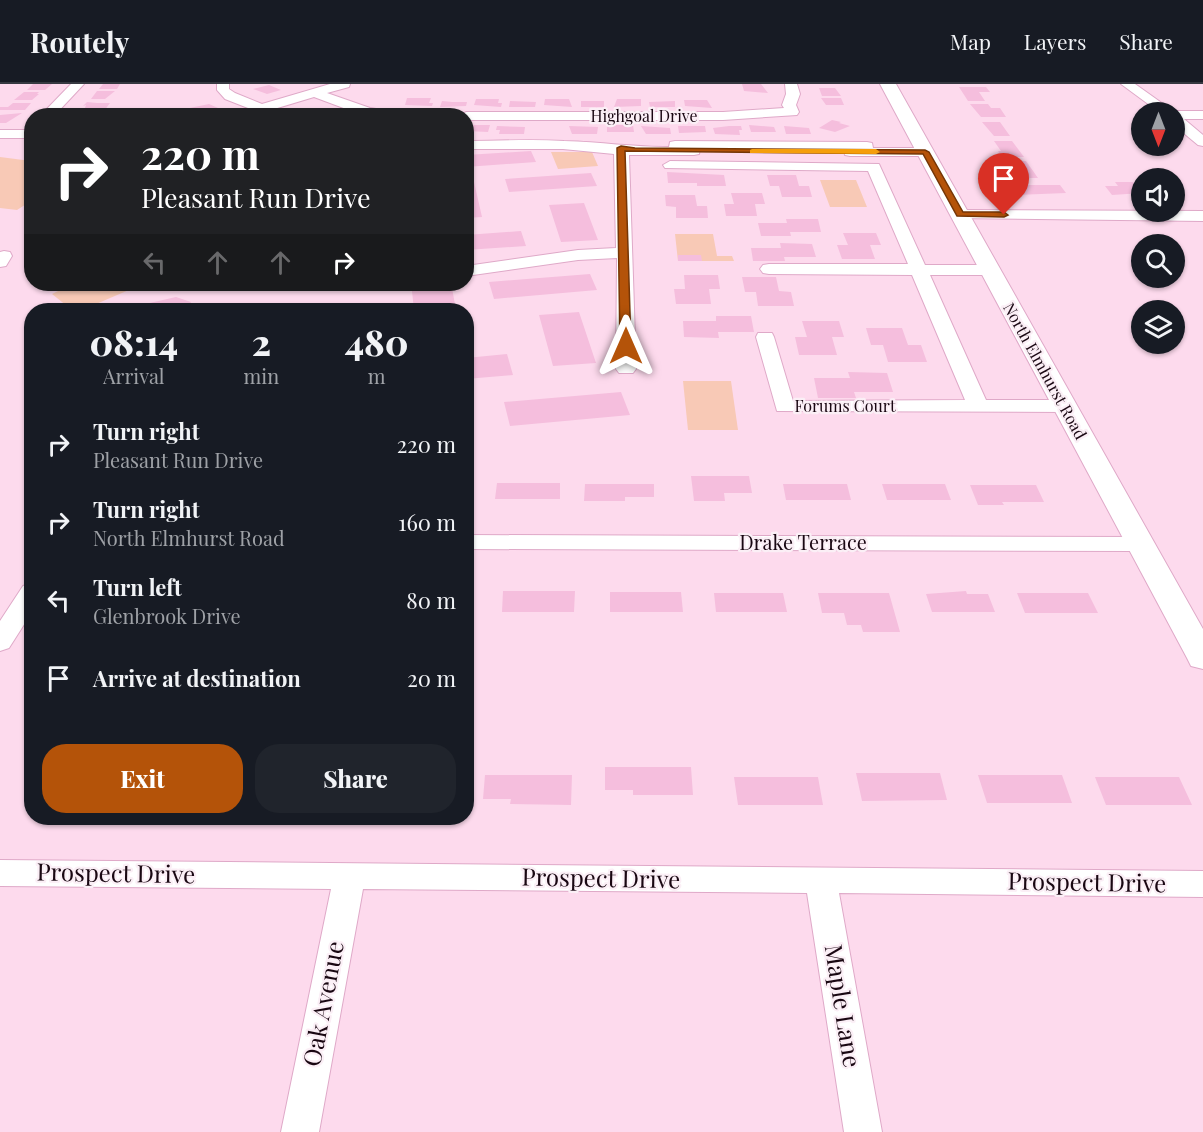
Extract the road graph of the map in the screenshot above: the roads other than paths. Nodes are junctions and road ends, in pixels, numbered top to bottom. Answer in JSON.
{"nodes":[{"id":1,"x":78,"y":84,"type":"edge"},
{"id":2,"x":223,"y":84,"type":"edge"},
{"id":3,"x":344,"y":84,"type":"edge"},
{"id":4,"x":791,"y":84,"type":"edge"},
{"id":5,"x":888,"y":84,"type":"edge"},
{"id":6,"x":1127,"y":84,"type":"edge"},
{"id":7,"x":315,"y":93,"type":"junction"},
{"id":8,"x":1153,"y":102,"type":"edge"},
{"id":9,"x":54,"y":108,"type":"edge"},
{"id":10,"x":261,"y":108,"type":"joint"},
{"id":11,"x":356,"y":108,"type":"edge"},
{"id":12,"x":1203,"y":115,"type":"edge"},
{"id":13,"x":474,"y":116,"type":"edge"},
{"id":14,"x":1185,"y":116,"type":"edge"},
{"id":15,"x":1185,"y":126,"type":"edge"},
{"id":16,"x":24,"y":133,"type":"edge"},
{"id":17,"x":0,"y":134,"type":"edge"},
{"id":18,"x":1203,"y":142,"type":"edge"},
{"id":19,"x":474,"y":145,"type":"edge"},
{"id":20,"x":621,"y":148,"type":"junction"},
{"id":21,"x":924,"y":149,"type":"junction"},
{"id":22,"x":741,"y":159,"type":"junction"},
{"id":23,"x":670,"y":165,"type":"dead end"},
{"id":24,"x":960,"y":214,"type":"junction"},
{"id":25,"x":1203,"y":216,"type":"edge"},
{"id":26,"x":625,"y":253,"type":"junction"},
{"id":27,"x":769,"y":269,"type":"dead end"},
{"id":28,"x":916,"y":269,"type":"junction"},
{"id":29,"x":990,"y":270,"type":"junction"},
{"id":30,"x":474,"y":271,"type":"edge"},
{"id":31,"x":765,"y":337,"type":"dead end"},
{"id":32,"x":626,"y":369,"type":"dead end"},
{"id":33,"x":978,"y":406,"type":"junction"},
{"id":34,"x":1065,"y":406,"type":"junction"},
{"id":35,"x":474,"y":542,"type":"edge"},
{"id":36,"x":1139,"y":544,"type":"junction"},
{"id":37,"x":24,"y":604,"type":"edge"},
{"id":38,"x":0,"y":642,"type":"edge"},
{"id":39,"x":1203,"y":658,"type":"edge"},
{"id":40,"x":0,"y":873,"type":"edge"},
{"id":41,"x":349,"y":877,"type":"junction"},
{"id":42,"x":821,"y":881,"type":"junction"},
{"id":43,"x":1203,"y":884,"type":"edge"},
{"id":44,"x":300,"y":1132,"type":"edge"},
{"id":45,"x":863,"y":1132,"type":"edge"}],
"edges":[{"from":1,"to":9,"type":"street"},
{"from":2,"to":10,"type":"street"},
{"from":3,"to":7,"type":"street"},
{"from":4,"to":13,"type":"street","name":"Highgoal Drive"},
{"from":5,"to":21,"type":"main road","name":"North Elmhurst Road"},
{"from":6,"to":8,"type":"street"},
{"from":7,"to":10,"type":"street"},
{"from":7,"to":11,"type":"street"},
{"from":12,"to":14,"type":"street"},
{"from":15,"to":18,"type":"street"},
{"from":16,"to":17,"type":"street"},
{"from":19,"to":20,"type":"street"},
{"from":20,"to":21,"type":"street"},
{"from":20,"to":22,"type":"street"},
{"from":20,"to":26,"type":"street"},
{"from":21,"to":22,"type":"street"},
{"from":21,"to":24,"type":"main road","name":"North Elmhurst Road"},
{"from":22,"to":23,"type":"street"},
{"from":22,"to":28,"type":"street"},
{"from":24,"to":25,"type":"street"},
{"from":24,"to":29,"type":"main road","name":"North Elmhurst Road"},
{"from":26,"to":30,"type":"street"},
{"from":26,"to":32,"type":"street"},
{"from":27,"to":28,"type":"street"},
{"from":28,"to":29,"type":"street"},
{"from":28,"to":33,"type":"street"},
{"from":29,"to":34,"type":"main road","name":"North Elmhurst Road"},
{"from":31,"to":33,"type":"street","name":"Forums Court"},
{"from":33,"to":34,"type":"street","name":"Forums Court"},
{"from":34,"to":36,"type":"main road","name":"North Elmhurst Road"},
{"from":35,"to":36,"type":"street","name":"Drake Terrace"},
{"from":36,"to":39,"type":"main road","name":"North Elmhurst Road"},
{"from":37,"to":38,"type":"street"},
{"from":40,"to":41,"type":"street","name":"Prospect Drive"},
{"from":41,"to":42,"type":"street","name":"Prospect Drive"},
{"from":41,"to":44,"type":"street","name":"Oak Avenue"},
{"from":42,"to":43,"type":"street","name":"Prospect Drive"},
{"from":42,"to":45,"type":"street","name":"Maple Lane"}]}
